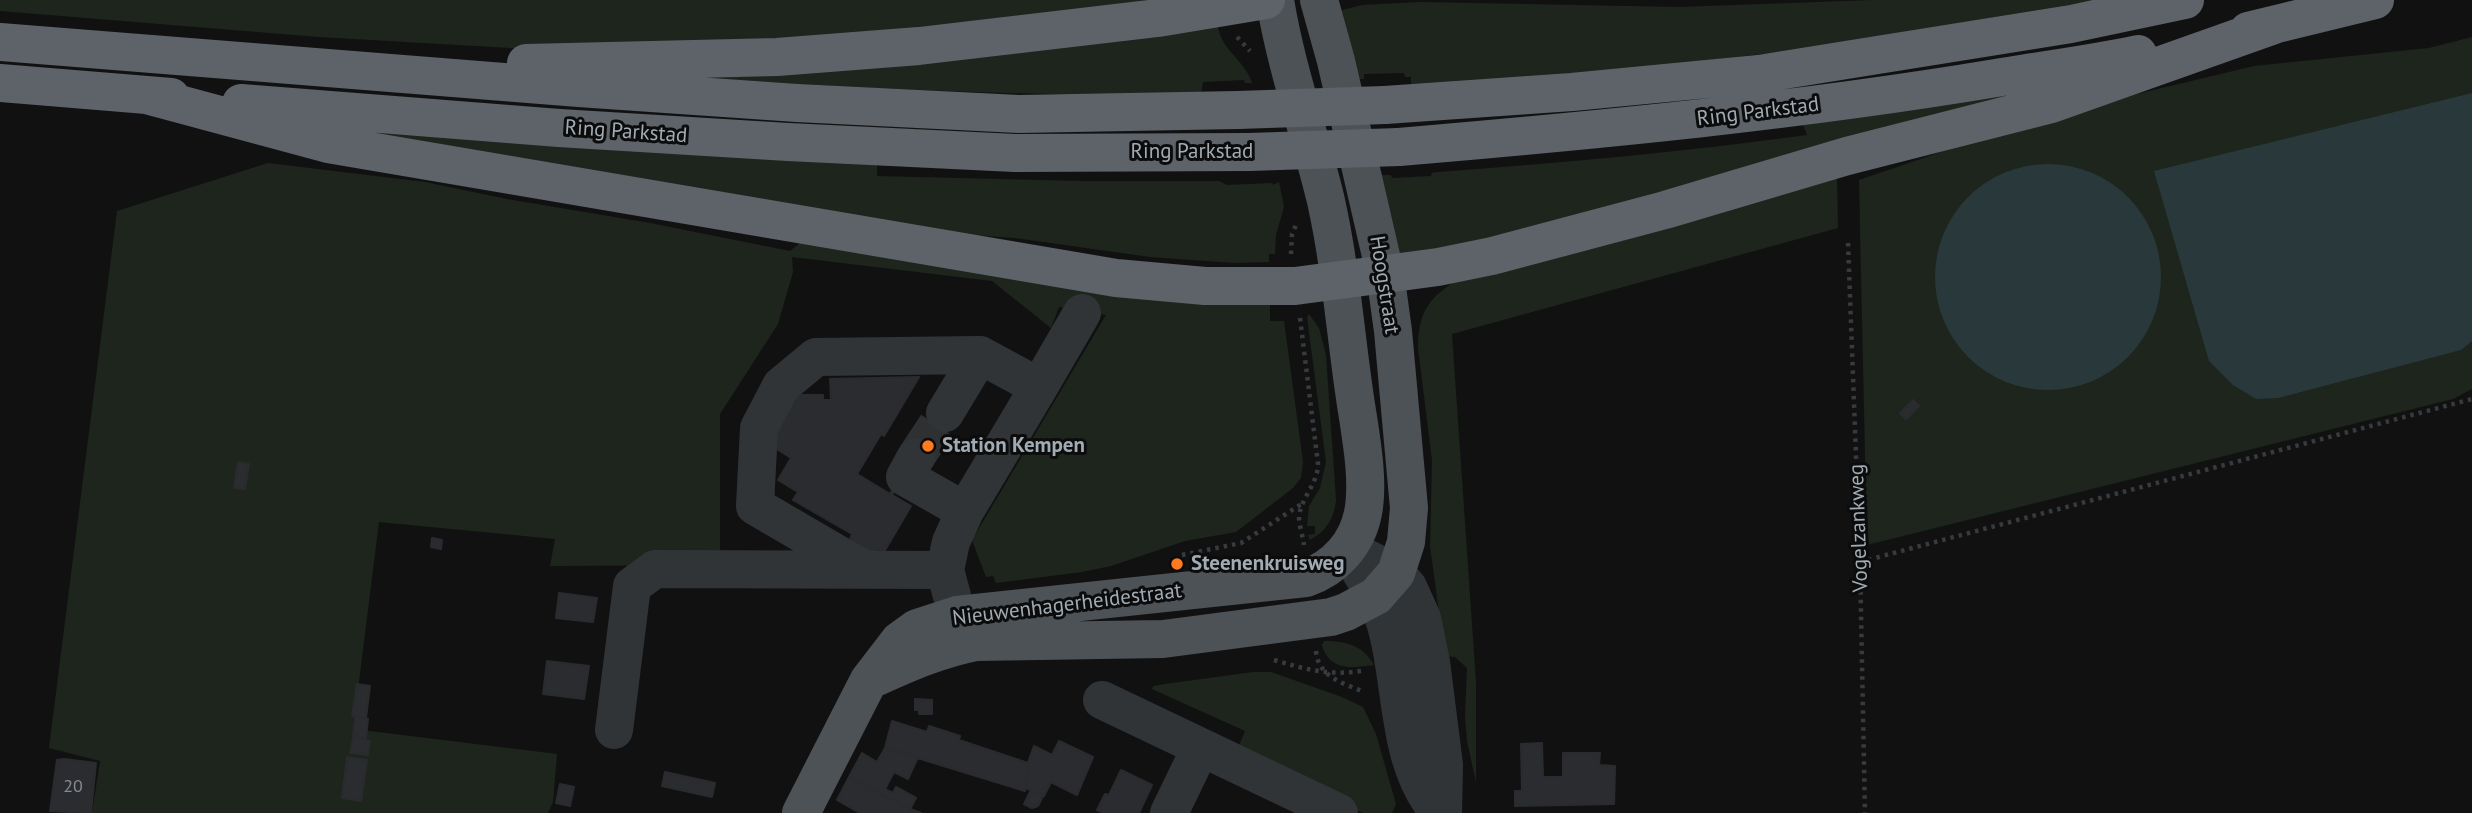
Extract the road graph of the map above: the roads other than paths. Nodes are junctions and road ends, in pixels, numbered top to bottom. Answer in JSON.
{"nodes":[{"id":1,"x":1266,"y":0,"type":"edge"},
{"id":2,"x":1275,"y":0,"type":"edge"},
{"id":3,"x":1319,"y":0,"type":"edge"},
{"id":4,"x":2185,"y":0,"type":"edge"},
{"id":5,"x":2375,"y":0,"type":"edge"},
{"id":6,"x":2274,"y":25,"type":"junction"},
{"id":7,"x":0,"y":42,"type":"edge"},
{"id":8,"x":338,"y":68,"type":"junction"},
{"id":9,"x":0,"y":83,"type":"edge"},
{"id":10,"x":146,"y":95,"type":"junction"},
{"id":11,"x":1385,"y":273,"type":"junction"},
{"id":12,"x":1339,"y":281,"type":"junction"},
{"id":13,"x":1082,"y":313,"type":"dead end"},
{"id":14,"x":980,"y":355,"type":"junction"},
{"id":15,"x":1039,"y":387,"type":"junction"},
{"id":16,"x":945,"y":413,"type":"tunnel mouth"},
{"id":17,"x":916,"y":457,"type":"tunnel mouth"},
{"id":18,"x":965,"y":511,"type":"junction"},
{"id":19,"x":1348,"y":549,"type":"junction"},
{"id":20,"x":864,"y":570,"type":"junction"},
{"id":21,"x":945,"y":570,"type":"junction"},
{"id":22,"x":1386,"y":585,"type":"junction"},
{"id":23,"x":961,"y":630,"type":"junction"},
{"id":24,"x":1102,"y":700,"type":"dead end"},
{"id":25,"x":614,"y":730,"type":"dead end"},
{"id":26,"x":1201,"y":747,"type":"junction"},
{"id":27,"x":801,"y":813,"type":"edge"},
{"id":28,"x":1169,"y":813,"type":"edge"},
{"id":29,"x":1339,"y":813,"type":"edge"},
{"id":30,"x":1441,"y":813,"type":"edge"}],
"edges":[{"from":1,"to":8,"type":"highway"},
{"from":2,"to":12,"type":"main road","name":"Hoogstraat"},
{"from":3,"to":11,"type":"main road","name":"Hoogstraat"},
{"from":4,"to":8,"type":"highway","name":"Ring Parkstad","bridge":true},
{"from":5,"to":6,"type":"highway","name":"Ring Parkstad"},
{"from":6,"to":10,"type":"highway","name":"Ring Parkstad","bridge":true},
{"from":6,"to":11,"type":"highway"},
{"from":7,"to":8,"type":"highway","name":"Ring Parkstad"},
{"from":9,"to":10,"type":"highway","name":"Ring Parkstad"},
{"from":10,"to":12,"type":"highway"},
{"from":11,"to":12,"type":"highway"},
{"from":11,"to":22,"type":"main road","name":"Hoogstraat"},
{"from":12,"to":19,"type":"main road","name":"Hoogstraat"},
{"from":13,"to":15,"type":"street"},
{"from":14,"to":15,"type":"street"},
{"from":14,"to":16,"type":"street"},
{"from":14,"to":20,"type":"street"},
{"from":15,"to":18,"type":"street"},
{"from":17,"to":18,"type":"street"},
{"from":18,"to":21,"type":"street"},
{"from":19,"to":22,"type":"street"},
{"from":19,"to":23,"type":"main road","name":"Nieuwenhagerheidestraat"},
{"from":20,"to":21,"type":"street"},
{"from":20,"to":25,"type":"street"},
{"from":21,"to":23,"type":"street"},
{"from":22,"to":23,"type":"main road","name":"Nieuwenhagerheidestraat"},
{"from":22,"to":30,"type":"street"},
{"from":23,"to":27,"type":"main road","name":"Nieuwenhagerheidestraat"},
{"from":24,"to":26,"type":"street"},
{"from":26,"to":28,"type":"street"},
{"from":26,"to":29,"type":"street"}]}
